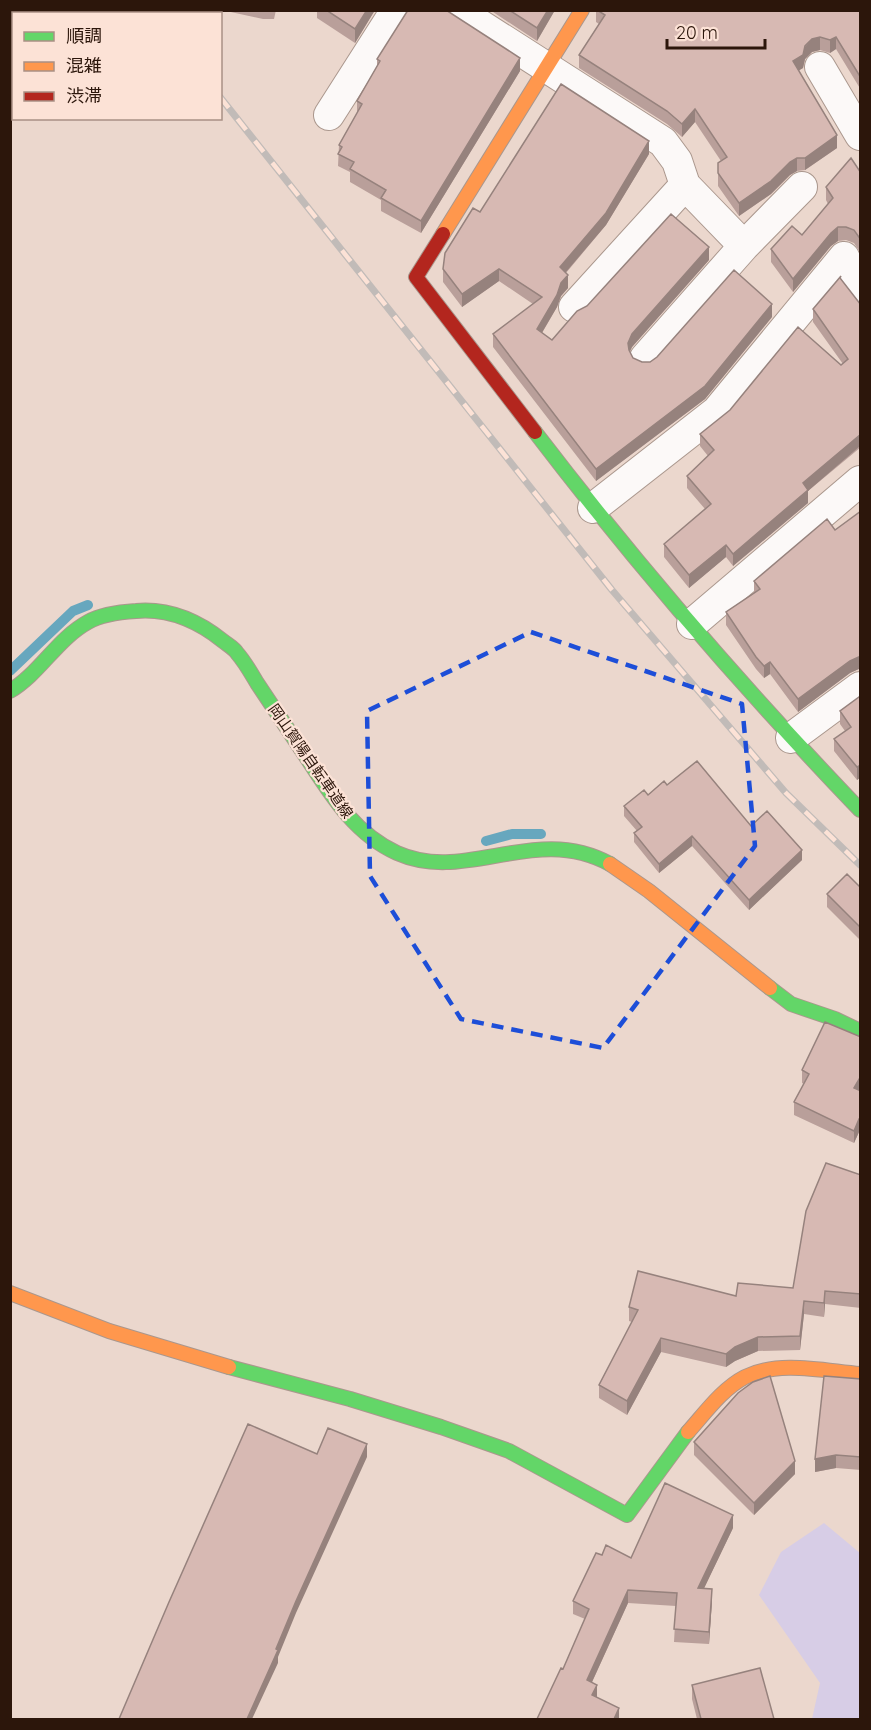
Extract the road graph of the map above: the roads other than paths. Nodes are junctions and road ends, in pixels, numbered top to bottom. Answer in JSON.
{"nodes":[{"id":1,"x":396,"y":10,"type":"edge"},
{"id":2,"x":457,"y":10,"type":"edge"},
{"id":3,"x":582,"y":10,"type":"edge"},
{"id":4,"x":820,"y":67,"type":"dead end"},
{"id":5,"x":547,"y":69,"type":"junction"},
{"id":6,"x":329,"y":115,"type":"dead end"},
{"id":7,"x":861,"y":135,"type":"edge"},
{"id":8,"x":685,"y":185,"type":"junction"},
{"id":9,"x":802,"y":187,"type":"dead end"},
{"id":10,"x":744,"y":246,"type":"junction"},
{"id":11,"x":861,"y":288,"type":"edge"},
{"id":12,"x":574,"y":307,"type":"dead end"},
{"id":13,"x":645,"y":358,"type":"dead end"},
{"id":14,"x":861,"y":482,"type":"edge"},
{"id":15,"x":593,"y":508,"type":"junction"},
{"id":16,"x":692,"y":624,"type":"junction"},
{"id":17,"x":861,"y":687,"type":"edge"},
{"id":18,"x":10,"y":691,"type":"edge"},
{"id":19,"x":790,"y":738,"type":"junction"},
{"id":20,"x":861,"y":810,"type":"edge"},
{"id":21,"x":861,"y":1031,"type":"edge"},
{"id":22,"x":10,"y":1293,"type":"edge"},
{"id":23,"x":861,"y":1374,"type":"edge"}],
"edges":[{"from":1,"to":6,"type":"street"},
{"from":2,"to":5,"type":"street"},
{"from":3,"to":5,"type":"street"},
{"from":4,"to":7,"type":"street"},
{"from":5,"to":8,"type":"street"},
{"from":5,"to":15,"type":"street"},
{"from":8,"to":10,"type":"street"},
{"from":8,"to":12,"type":"street"},
{"from":9,"to":10,"type":"street"},
{"from":10,"to":13,"type":"street"},
{"from":11,"to":15,"type":"street"},
{"from":14,"to":16,"type":"street"},
{"from":15,"to":16,"type":"street"},
{"from":16,"to":19,"type":"street"},
{"from":17,"to":19,"type":"street"},
{"from":18,"to":21,"type":"street","name":"岡山賀陽自転車道線"},
{"from":19,"to":20,"type":"street"},
{"from":22,"to":23,"type":"street"}]}
